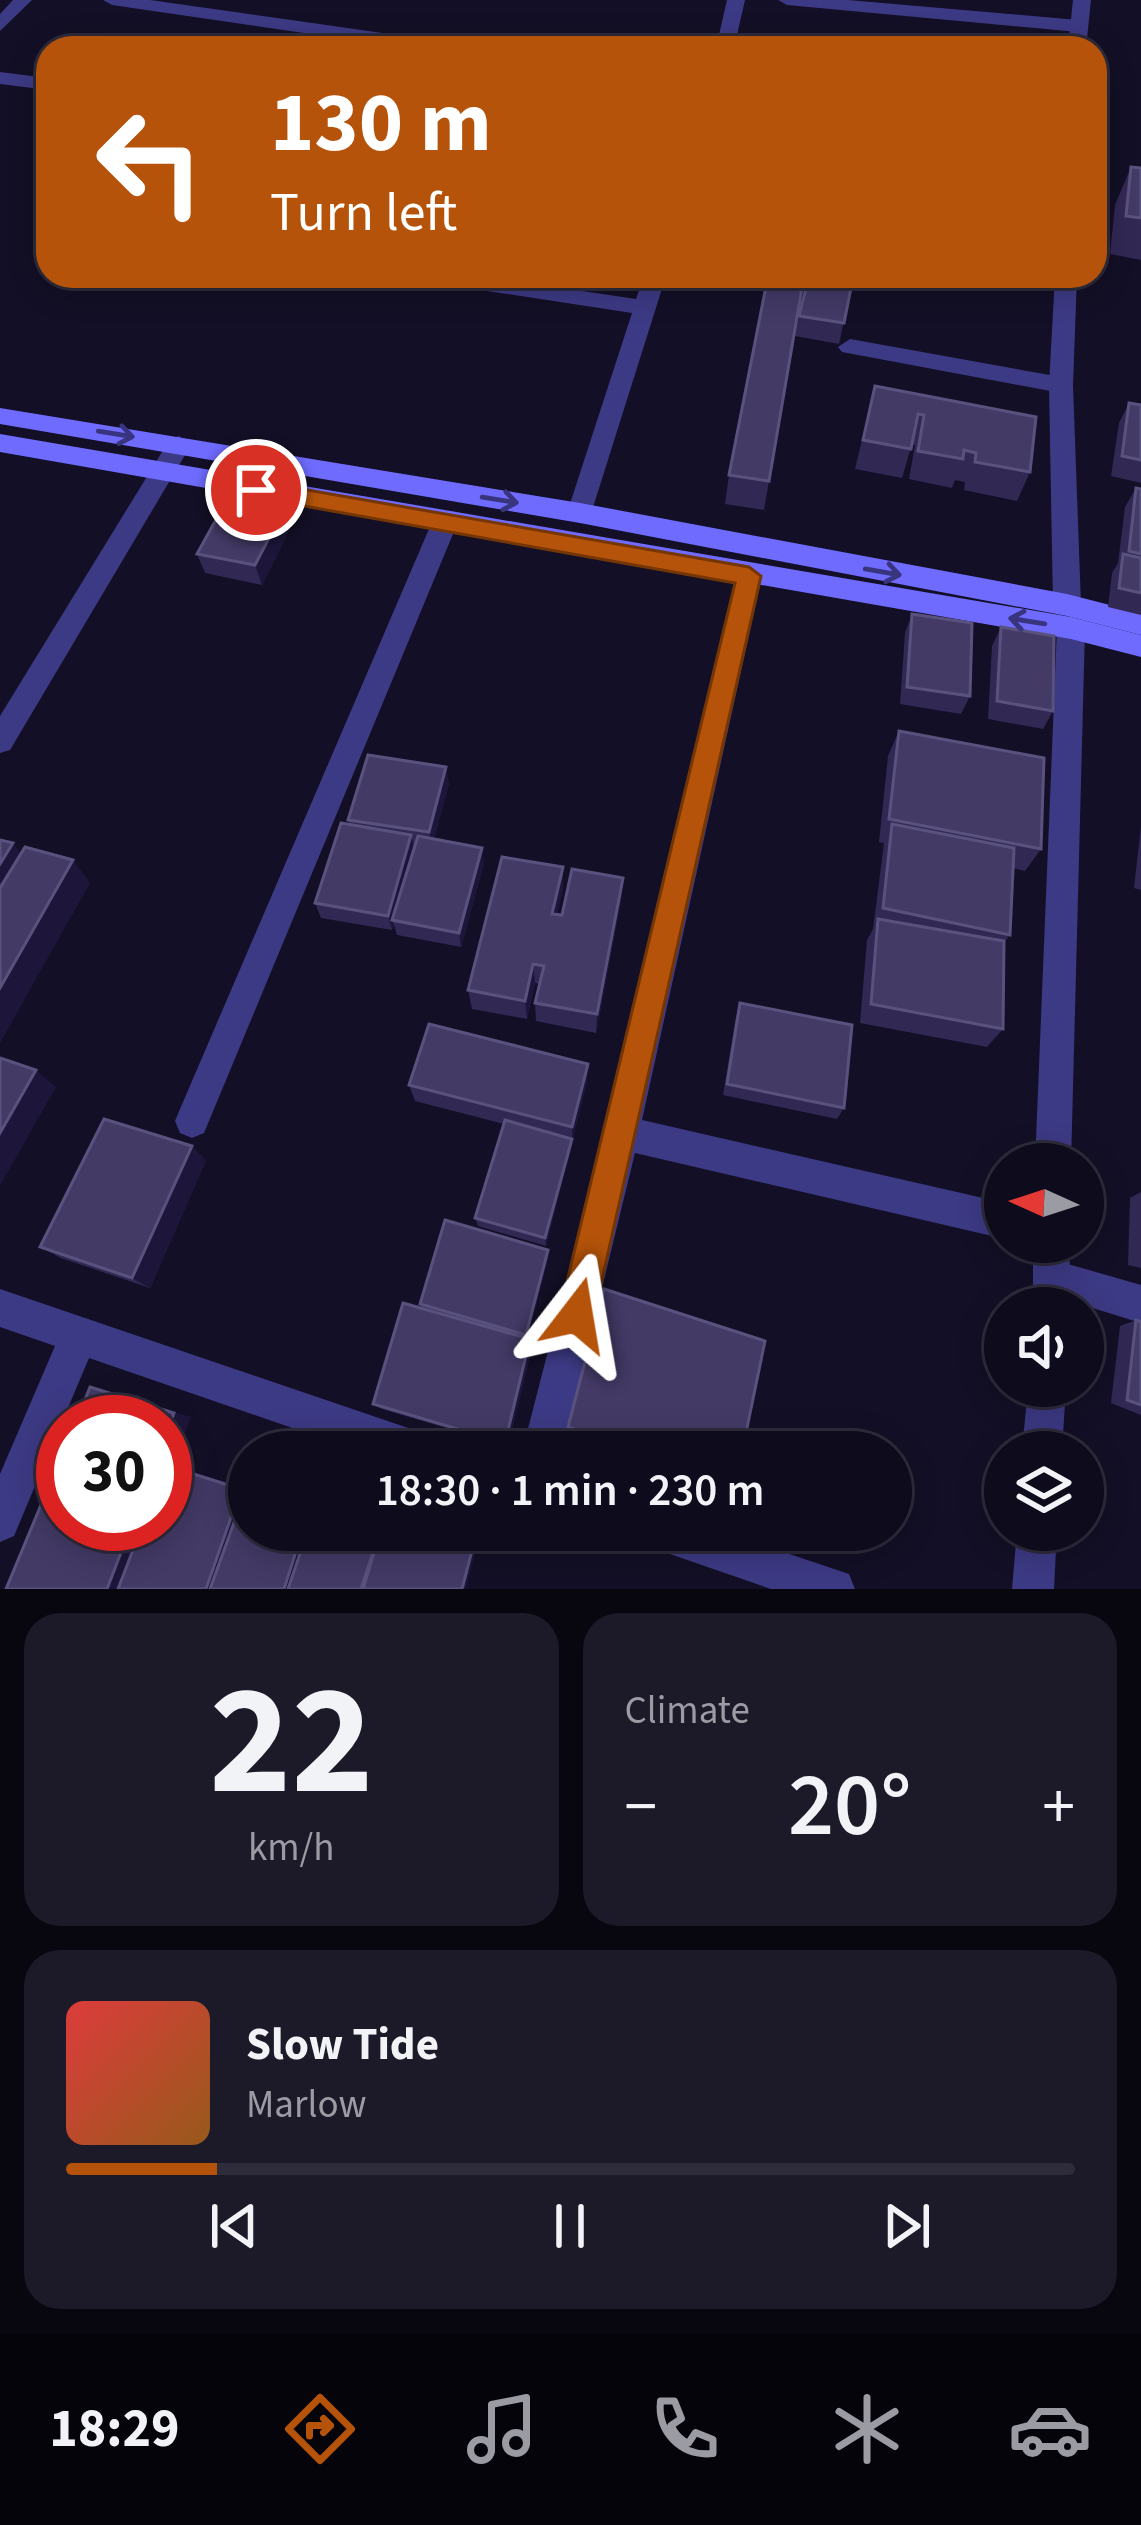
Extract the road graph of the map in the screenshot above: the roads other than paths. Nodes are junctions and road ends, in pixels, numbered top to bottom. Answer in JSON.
{"nodes":[{"id":1,"x":23,"y":0,"type":"edge"},
{"id":2,"x":112,"y":0,"type":"edge"},
{"id":3,"x":736,"y":0,"type":"edge"},
{"id":4,"x":787,"y":0,"type":"edge"},
{"id":5,"x":1082,"y":0,"type":"edge"},
{"id":6,"x":0,"y":25,"type":"edge"},
{"id":7,"x":1078,"y":26,"type":"junction"},
{"id":8,"x":362,"y":36,"type":"edge"},
{"id":9,"x":728,"y":36,"type":"edge"},
{"id":10,"x":1077,"y":36,"type":"edge"},
{"id":11,"x":0,"y":78,"type":"edge"},
{"id":12,"x":36,"y":82,"type":"edge"},
{"id":13,"x":514,"y":288,"type":"edge"},
{"id":14,"x":652,"y":288,"type":"edge"},
{"id":15,"x":1065,"y":288,"type":"edge"},
{"id":16,"x":646,"y":308,"type":"junction"},
{"id":17,"x":850,"y":347,"type":"dead end"},
{"id":18,"x":1061,"y":386,"type":"junction"},
{"id":19,"x":0,"y":416,"type":"edge"},
{"id":20,"x":0,"y":443,"type":"edge"},
{"id":21,"x":179,"y":445,"type":"junction"},
{"id":22,"x":161,"y":474,"type":"junction"},
{"id":23,"x":580,"y":513,"type":"junction"},
{"id":24,"x":445,"y":522,"type":"junction"},
{"id":25,"x":749,"y":576,"type":"junction"},
{"id":26,"x":1069,"y":616,"type":"junction"},
{"id":27,"x":1141,"y":624,"type":"edge"},
{"id":28,"x":1141,"y":646,"type":"edge"},
{"id":29,"x":0,"y":741,"type":"edge"},
{"id":30,"x":192,"y":1121,"type":"dead end"},
{"id":31,"x":622,"y":1133,"type":"junction"},
{"id":32,"x":1054,"y":1143,"type":"edge"},
{"id":33,"x":984,"y":1216,"type":"edge"},
{"id":34,"x":1052,"y":1276,"type":"edge"},
{"id":35,"x":1141,"y":1304,"type":"edge"},
{"id":36,"x":0,"y":1308,"type":"edge"},
{"id":37,"x":79,"y":1338,"type":"junction"},
{"id":38,"x":357,"y":1431,"type":"edge"},
{"id":39,"x":547,"y":1431,"type":"edge"},
{"id":40,"x":0,"y":1522,"type":"edge"},
{"id":41,"x":719,"y":1551,"type":"edge"},
{"id":42,"x":1036,"y":1551,"type":"edge"},
{"id":43,"x":834,"y":1589,"type":"edge"},
{"id":44,"x":1034,"y":1589,"type":"edge"}],
"edges":[{"from":1,"to":6,"type":"street"},
{"from":2,"to":8,"type":"street"},
{"from":3,"to":9,"type":"street"},
{"from":4,"to":7,"type":"street"},
{"from":5,"to":7,"type":"street"},
{"from":7,"to":10,"type":"street"},
{"from":11,"to":12,"type":"street"},
{"from":13,"to":16,"type":"street"},
{"from":14,"to":16,"type":"street"},
{"from":15,"to":18,"type":"street"},
{"from":16,"to":23,"type":"street"},
{"from":17,"to":18,"type":"street"},
{"from":18,"to":26,"type":"street"},
{"from":19,"to":21,"type":"main road","one_way":true},
{"from":20,"to":22,"type":"main road"},
{"from":21,"to":22,"type":"street"},
{"from":21,"to":23,"type":"main road","one_way":true},
{"from":22,"to":24,"type":"main road"},
{"from":22,"to":29,"type":"street"},
{"from":23,"to":26,"type":"main road","one_way":true},
{"from":24,"to":25,"type":"main road"},
{"from":24,"to":30,"type":"street"},
{"from":26,"to":25,"type":"main road","one_way":true},
{"from":25,"to":31,"type":"street"},
{"from":26,"to":27,"type":"main road"},
{"from":26,"to":28,"type":"main road"},
{"from":26,"to":32,"type":"street"},
{"from":31,"to":33,"type":"street"},
{"from":31,"to":39,"type":"street"},
{"from":34,"to":35,"type":"street"},
{"from":36,"to":37,"type":"street"},
{"from":37,"to":38,"type":"street"},
{"from":37,"to":40,"type":"street"},
{"from":41,"to":43,"type":"street"},
{"from":42,"to":44,"type":"street"}]}
